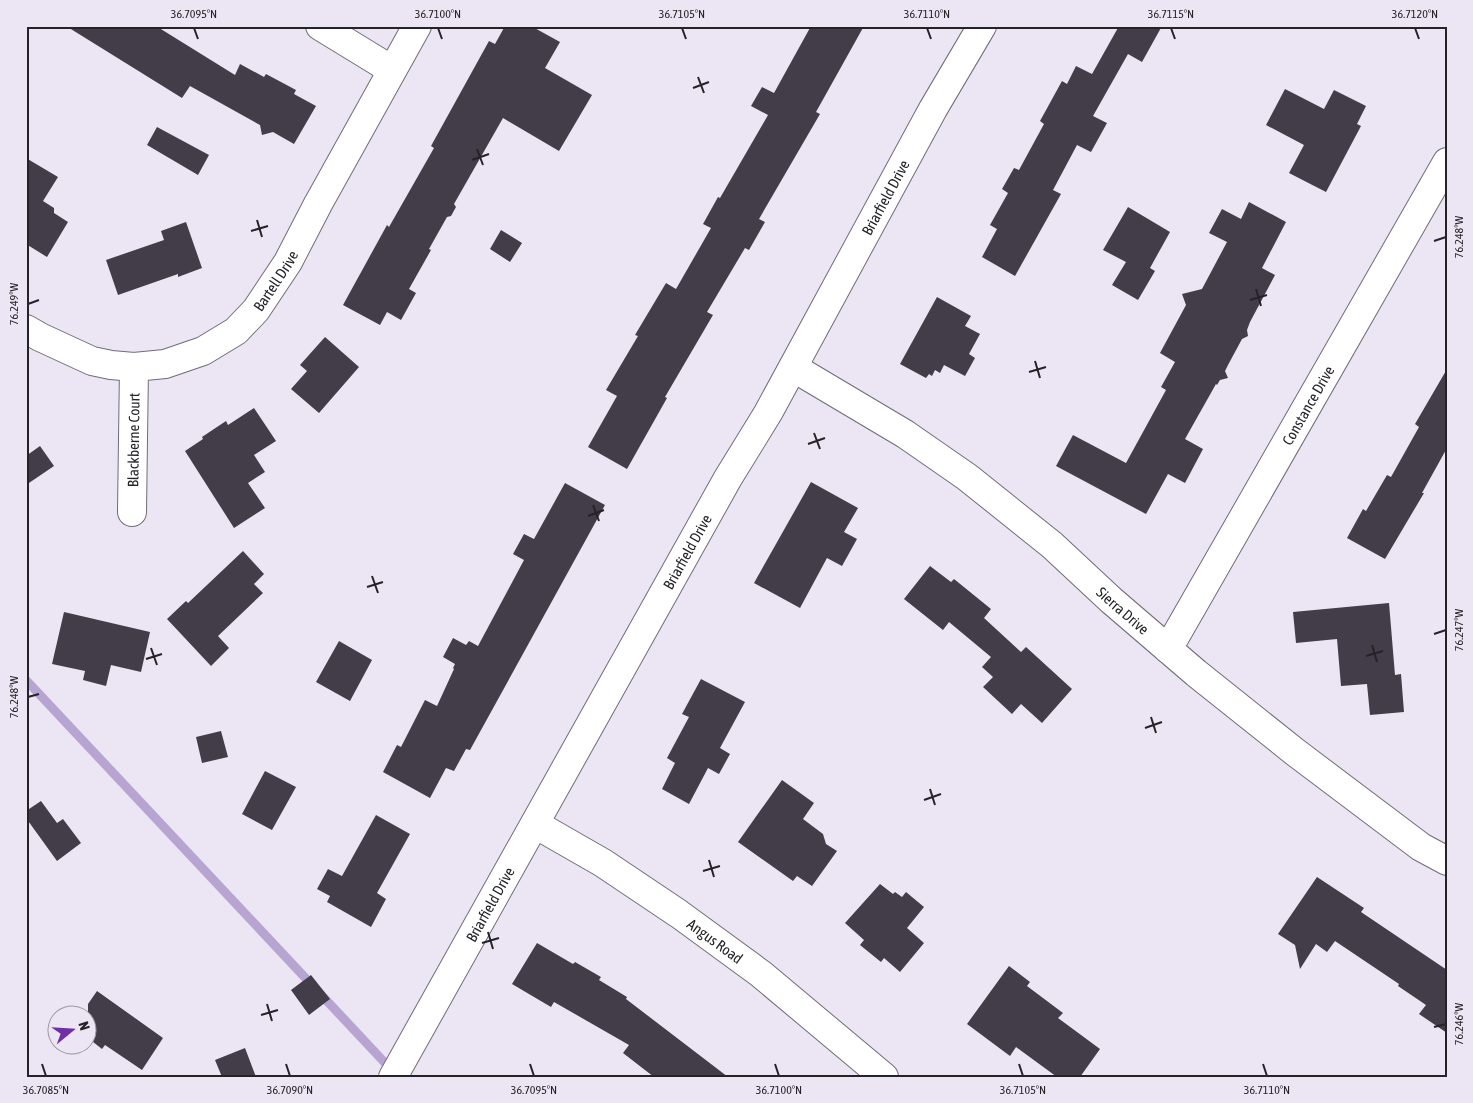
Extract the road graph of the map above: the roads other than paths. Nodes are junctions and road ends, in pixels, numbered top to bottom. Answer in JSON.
{"nodes":[{"id":1,"x":320,"y":26,"type":"edge"},
{"id":2,"x":417,"y":26,"type":"edge"},
{"id":3,"x":982,"y":26,"type":"edge"},
{"id":4,"x":392,"y":70,"type":"junction"},
{"id":5,"x":1447,"y":162,"type":"edge"},
{"id":6,"x":26,"y":329,"type":"edge"},
{"id":7,"x":134,"y":367,"type":"junction"},
{"id":8,"x":794,"y":368,"type":"junction"},
{"id":9,"x":132,"y":512,"type":"dead end"},
{"id":10,"x":1168,"y":649,"type":"junction"},
{"id":11,"x":535,"y":824,"type":"junction"},
{"id":12,"x":1447,"y":861,"type":"edge"},
{"id":13,"x":393,"y":1077,"type":"edge"},
{"id":14,"x":884,"y":1077,"type":"edge"}],
"edges":[{"from":1,"to":4,"type":"street"},
{"from":2,"to":4,"type":"street","name":"Bartell Drive"},
{"from":3,"to":8,"type":"street","name":"Briarfield Drive"},
{"from":4,"to":7,"type":"street","name":"Bartell Drive"},
{"from":5,"to":10,"type":"street","name":"Constance Drive"},
{"from":6,"to":7,"type":"street","name":"Bartell Drive"},
{"from":7,"to":9,"type":"street","name":"Blackberne Court"},
{"from":8,"to":10,"type":"street","name":"Sierra Drive"},
{"from":8,"to":11,"type":"street","name":"Briarfield Drive"},
{"from":10,"to":12,"type":"street","name":"Sierra Drive"},
{"from":11,"to":13,"type":"street","name":"Briarfield Drive"},
{"from":11,"to":14,"type":"street","name":"Angus Road"}]}
